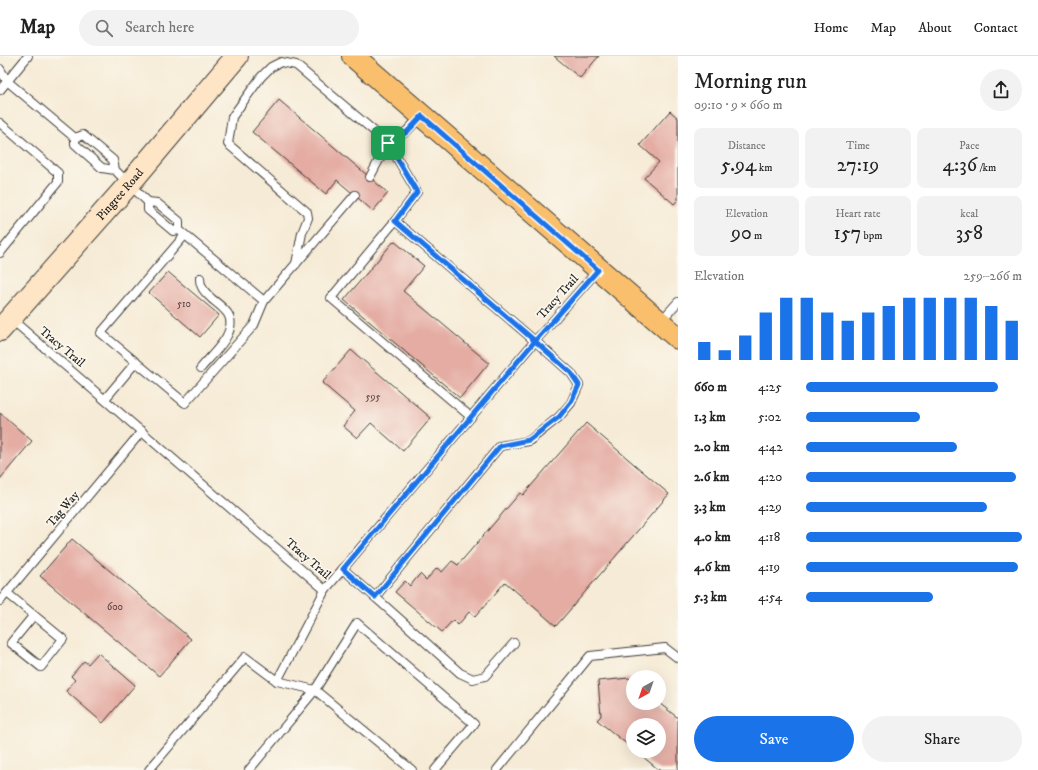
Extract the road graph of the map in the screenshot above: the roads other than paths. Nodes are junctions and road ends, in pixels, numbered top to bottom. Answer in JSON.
{"nodes":[{"id":1,"x":28,"y":56,"type":"edge"},
{"id":2,"x":237,"y":56,"type":"edge"},
{"id":3,"x":353,"y":56,"type":"edge"},
{"id":4,"x":0,"y":69,"type":"edge"},
{"id":5,"x":8,"y":81,"type":"junction"},
{"id":6,"x":0,"y":90,"type":"edge"},
{"id":7,"x":422,"y":116,"type":"junction"},
{"id":8,"x":0,"y":123,"type":"edge"},
{"id":9,"x":75,"y":138,"type":"junction"},
{"id":10,"x":388,"y":143,"type":"junction"},
{"id":11,"x":122,"y":177,"type":"junction"},
{"id":12,"x":370,"y":177,"type":"dead end"},
{"id":13,"x":355,"y":195,"type":"dead end"},
{"id":14,"x":395,"y":221,"type":"junction"},
{"id":15,"x":182,"y":232,"type":"junction"},
{"id":16,"x":0,"y":253,"type":"edge"},
{"id":17,"x":296,"y":264,"type":"junction"},
{"id":18,"x":598,"y":270,"type":"junction"},
{"id":19,"x":200,"y":278,"type":"dead end"},
{"id":20,"x":264,"y":301,"type":"junction"},
{"id":21,"x":678,"y":302,"type":"edge"},
{"id":22,"x":660,"y":322,"type":"junction"},
{"id":23,"x":5,"y":324,"type":"edge"},
{"id":24,"x":678,"y":338,"type":"edge"},
{"id":25,"x":535,"y":341,"type":"junction"},
{"id":26,"x":136,"y":362,"type":"junction"},
{"id":27,"x":201,"y":368,"type":"dead end"},
{"id":28,"x":105,"y":399,"type":"junction"},
{"id":29,"x":471,"y":418,"type":"junction"},
{"id":30,"x":142,"y":431,"type":"junction"},
{"id":31,"x":343,"y":569,"type":"junction"},
{"id":32,"x":325,"y":590,"type":"junction"},
{"id":33,"x":7,"y":593,"type":"junction"},
{"id":34,"x":375,"y":597,"type":"junction"},
{"id":35,"x":0,"y":601,"type":"edge"},
{"id":36,"x":34,"y":615,"type":"junction"},
{"id":37,"x":514,"y":643,"type":"dead end"},
{"id":38,"x":678,"y":658,"type":"edge"},
{"id":39,"x":277,"y":681,"type":"junction"},
{"id":40,"x":315,"y":690,"type":"junction"},
{"id":41,"x":149,"y":770,"type":"edge"},
{"id":42,"x":249,"y":770,"type":"edge"},
{"id":43,"x":412,"y":770,"type":"edge"},
{"id":44,"x":435,"y":770,"type":"edge"},
{"id":45,"x":497,"y":770,"type":"edge"}],
"edges":[{"from":1,"to":5,"type":"lane"},
{"from":2,"to":11,"type":"street","name":"Pingree Road"},
{"from":3,"to":7,"type":"main road"},
{"from":4,"to":5,"type":"lane"},
{"from":5,"to":6,"type":"lane"},
{"from":5,"to":9,"type":"lane"},
{"from":7,"to":10,"type":"lane"},
{"from":7,"to":18,"type":"main road"},
{"from":8,"to":16,"type":"lane"},
{"from":9,"to":11,"type":"lane"},
{"from":9,"to":11,"type":"lane"},
{"from":10,"to":12,"type":"lane"},
{"from":10,"to":14,"type":"lane"},
{"from":10,"to":17,"type":"lane"},
{"from":11,"to":15,"type":"lane"},
{"from":11,"to":23,"type":"street","name":"Pingree Road"},
{"from":13,"to":17,"type":"lane"},
{"from":14,"to":25,"type":"lane"},
{"from":14,"to":29,"type":"lane"},
{"from":15,"to":20,"type":"lane"},
{"from":15,"to":26,"type":"lane"},
{"from":17,"to":20,"type":"lane"},
{"from":18,"to":22,"type":"main road"},
{"from":18,"to":25,"type":"lane","name":"Tracy Trail"},
{"from":19,"to":27,"type":"lane"},
{"from":20,"to":26,"type":"lane"},
{"from":21,"to":22,"type":"lane"},
{"from":22,"to":24,"type":"main road"},
{"from":23,"to":28,"type":"lane","name":"Tracy Trail"},
{"from":25,"to":29,"type":"lane","name":"Tracy Trail"},
{"from":25,"to":34,"type":"lane"},
{"from":26,"to":28,"type":"lane"},
{"from":28,"to":30,"type":"lane","name":"Tracy Trail"},
{"from":29,"to":31,"type":"lane","name":"Tracy Trail"},
{"from":30,"to":32,"type":"lane","name":"Tracy Trail"},
{"from":30,"to":33,"type":"lane","name":"Tag Way"},
{"from":31,"to":32,"type":"lane","name":"Tracy Trail"},
{"from":31,"to":34,"type":"lane"},
{"from":32,"to":39,"type":"lane"},
{"from":33,"to":35,"type":"lane","name":"Tag Way"},
{"from":33,"to":36,"type":"lane"},
{"from":34,"to":37,"type":"lane"},
{"from":36,"to":36,"type":"lane"},
{"from":38,"to":45,"type":"lane"},
{"from":39,"to":40,"type":"lane"},
{"from":39,"to":41,"type":"lane"},
{"from":40,"to":42,"type":"lane"},
{"from":40,"to":43,"type":"lane"},
{"from":40,"to":44,"type":"lane"}]}
